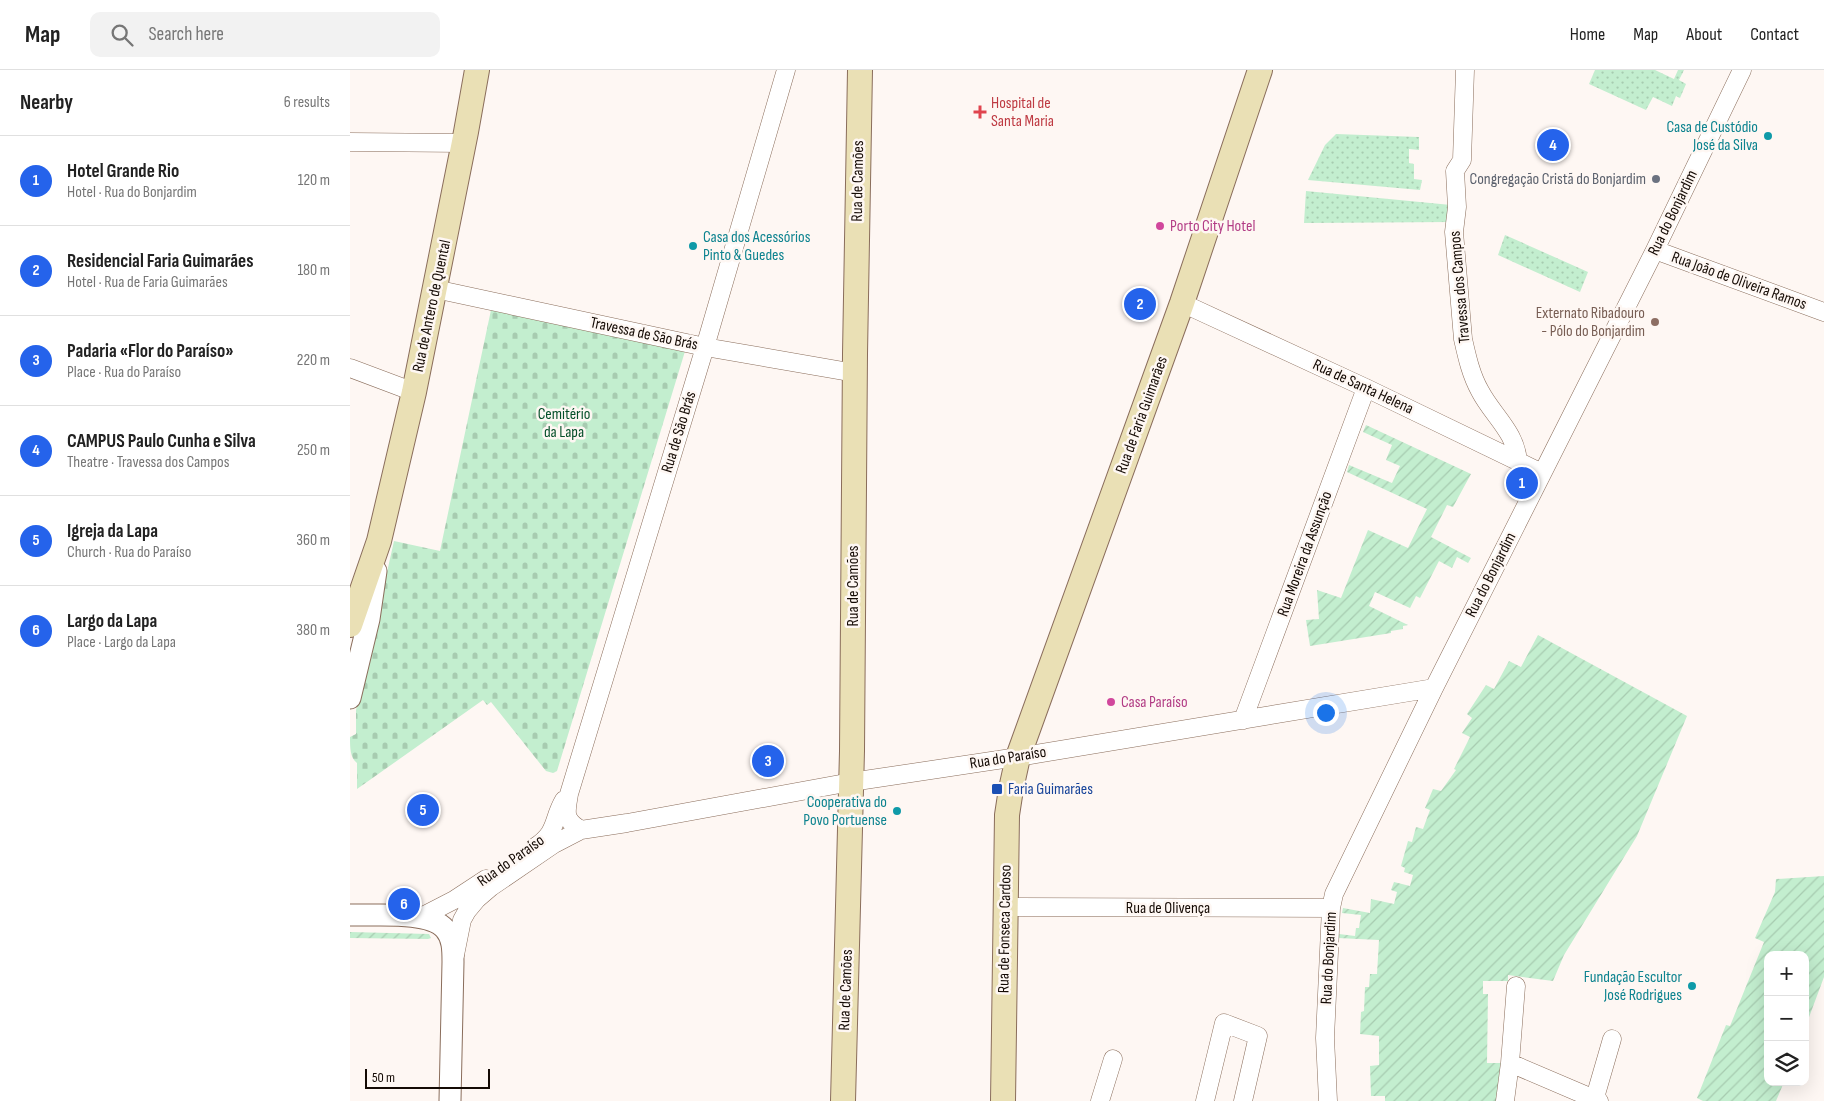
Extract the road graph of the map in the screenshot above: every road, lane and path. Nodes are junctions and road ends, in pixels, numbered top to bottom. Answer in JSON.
{"nodes":[{"id":1,"x":476,"y":70,"type":"edge"},
{"id":2,"x":786,"y":70,"type":"edge"},
{"id":3,"x":860,"y":70,"type":"edge"},
{"id":4,"x":1260,"y":70,"type":"edge"},
{"id":5,"x":1465,"y":70,"type":"edge"},
{"id":6,"x":1742,"y":70,"type":"edge"},
{"id":7,"x":350,"y":142,"type":"edge"},
{"id":8,"x":464,"y":144,"type":"junction"},
{"id":9,"x":1655,"y":250,"type":"junction"},
{"id":10,"x":435,"y":289,"type":"junction"},
{"id":11,"x":1182,"y":303,"type":"junction"},
{"id":12,"x":1824,"y":312,"type":"edge"},
{"id":13,"x":705,"y":347,"type":"junction"},
{"id":14,"x":350,"y":368,"type":"edge"},
{"id":15,"x":854,"y":373,"type":"junction"},
{"id":16,"x":1366,"y":388,"type":"junction"},
{"id":17,"x":414,"y":392,"type":"junction"},
{"id":18,"x":1518,"y":462,"type":"junction"},
{"id":19,"x":1542,"y":473,"type":"junction"},
{"id":20,"x":379,"y":541,"type":"junction"},
{"id":21,"x":350,"y":625,"type":"edge"},
{"id":22,"x":353,"y":668,"type":"edge"},
{"id":23,"x":1434,"y":688,"type":"junction"},
{"id":24,"x":350,"y":698,"type":"edge"},
{"id":25,"x":1243,"y":720,"type":"junction"},
{"id":26,"x":1018,"y":757,"type":"junction"},
{"id":27,"x":850,"y":782,"type":"junction"},
{"id":28,"x":569,"y":794,"type":"junction"},
{"id":29,"x":581,"y":830,"type":"junction"},
{"id":30,"x":1005,"y":907,"type":"junction"},
{"id":31,"x":1331,"y":908,"type":"junction"},
{"id":32,"x":350,"y":915,"type":"edge"},
{"id":33,"x":421,"y":917,"type":"junction"},
{"id":34,"x":453,"y":962,"type":"junction"},
{"id":35,"x":1516,"y":986,"type":"dead end"},
{"id":36,"x":1612,"y":1039,"type":"dead end"},
{"id":37,"x":1113,"y":1058,"type":"dead end"},
{"id":38,"x":1510,"y":1063,"type":"junction"},
{"id":39,"x":1596,"y":1100,"type":"edge"},
{"id":40,"x":450,"y":1101,"type":"edge"},
{"id":41,"x":842,"y":1101,"type":"edge"},
{"id":42,"x":1002,"y":1101,"type":"edge"},
{"id":43,"x":1100,"y":1101,"type":"edge"},
{"id":44,"x":1205,"y":1101,"type":"edge"},
{"id":45,"x":1243,"y":1101,"type":"edge"},
{"id":46,"x":1328,"y":1101,"type":"edge"},
{"id":47,"x":1505,"y":1101,"type":"edge"}],
"edges":[{"from":1,"to":8,"type":"main road","name":"Rua de Antero de Quental"},
{"from":2,"to":13,"type":"street","name":"Rua de São Brás"},
{"from":3,"to":15,"type":"main road","name":"Rua de Camões"},
{"from":4,"to":11,"type":"main road","name":"Rua de Faria Guimarães"},
{"from":5,"to":18,"type":"street","name":"Travessa dos Campos"},
{"from":6,"to":9,"type":"street","name":"Rua do Bonjardim"},
{"from":7,"to":8,"type":"street"},
{"from":8,"to":10,"type":"main road","name":"Rua de Antero de Quental"},
{"from":9,"to":12,"type":"street","name":"Rua João de Oliveira Ramos"},
{"from":9,"to":19,"type":"street","name":"Rua do Bonjardim"},
{"from":10,"to":13,"type":"street","name":"Travessa de São Brás"},
{"from":10,"to":17,"type":"main road","name":"Rua de Antero de Quental"},
{"from":11,"to":16,"type":"street","name":"Rua de Santa Helena"},
{"from":11,"to":26,"type":"main road","name":"Rua de Faria Guimarães"},
{"from":13,"to":15,"type":"street","name":"Travessa de São Brás"},
{"from":13,"to":28,"type":"street","name":"Rua de São Brás"},
{"from":14,"to":17,"type":"street"},
{"from":15,"to":27,"type":"main road","name":"Rua de Camões"},
{"from":16,"to":18,"type":"street","name":"Rua de Santa Helena"},
{"from":16,"to":25,"type":"street","name":"Rua Moreira da Assunção"},
{"from":17,"to":20,"type":"main road","name":"Rua de Antero de Quental"},
{"from":18,"to":19,"type":"street","name":"Rua de Santa Helena"},
{"from":19,"to":23,"type":"street","name":"Rua do Bonjardim"},
{"from":20,"to":21,"type":"main road","name":"Rua de Antero de Quental"},
{"from":20,"to":22,"type":"street","name":"Rua de Antero de Quental"},
{"from":22,"to":24,"type":"street","name":"Rua de Antero de Quental"},
{"from":23,"to":25,"type":"street","name":"Rua do Paraíso"},
{"from":23,"to":31,"type":"street","name":"Rua do Bonjardim"},
{"from":25,"to":26,"type":"street","name":"Rua do Paraíso"},
{"from":26,"to":27,"type":"street","name":"Rua do Paraíso"},
{"from":26,"to":30,"type":"main road","name":"Rua de Fonseca Cardoso"},
{"from":27,"to":29,"type":"street","name":"Rua do Paraíso"},
{"from":27,"to":41,"type":"main road","name":"Rua de Camões"},
{"from":28,"to":29,"type":"street"},
{"from":28,"to":33,"type":"street","name":"Rua do Paraíso"},
{"from":29,"to":34,"type":"street","name":"Rua do Paraíso"},
{"from":30,"to":31,"type":"street","name":"Rua de Olivença"},
{"from":30,"to":42,"type":"main road","name":"Rua de Fonseca Cardoso"},
{"from":31,"to":46,"type":"street","name":"Rua do Bonjardim"},
{"from":32,"to":33,"type":"street"},
{"from":33,"to":34,"type":"street"},
{"from":34,"to":40,"type":"street"},
{"from":35,"to":38,"type":"street"},
{"from":36,"to":39,"type":"street"},
{"from":37,"to":43,"type":"street"},
{"from":38,"to":39,"type":"street"},
{"from":38,"to":47,"type":"street"},
{"from":44,"to":45,"type":"street"}]}
